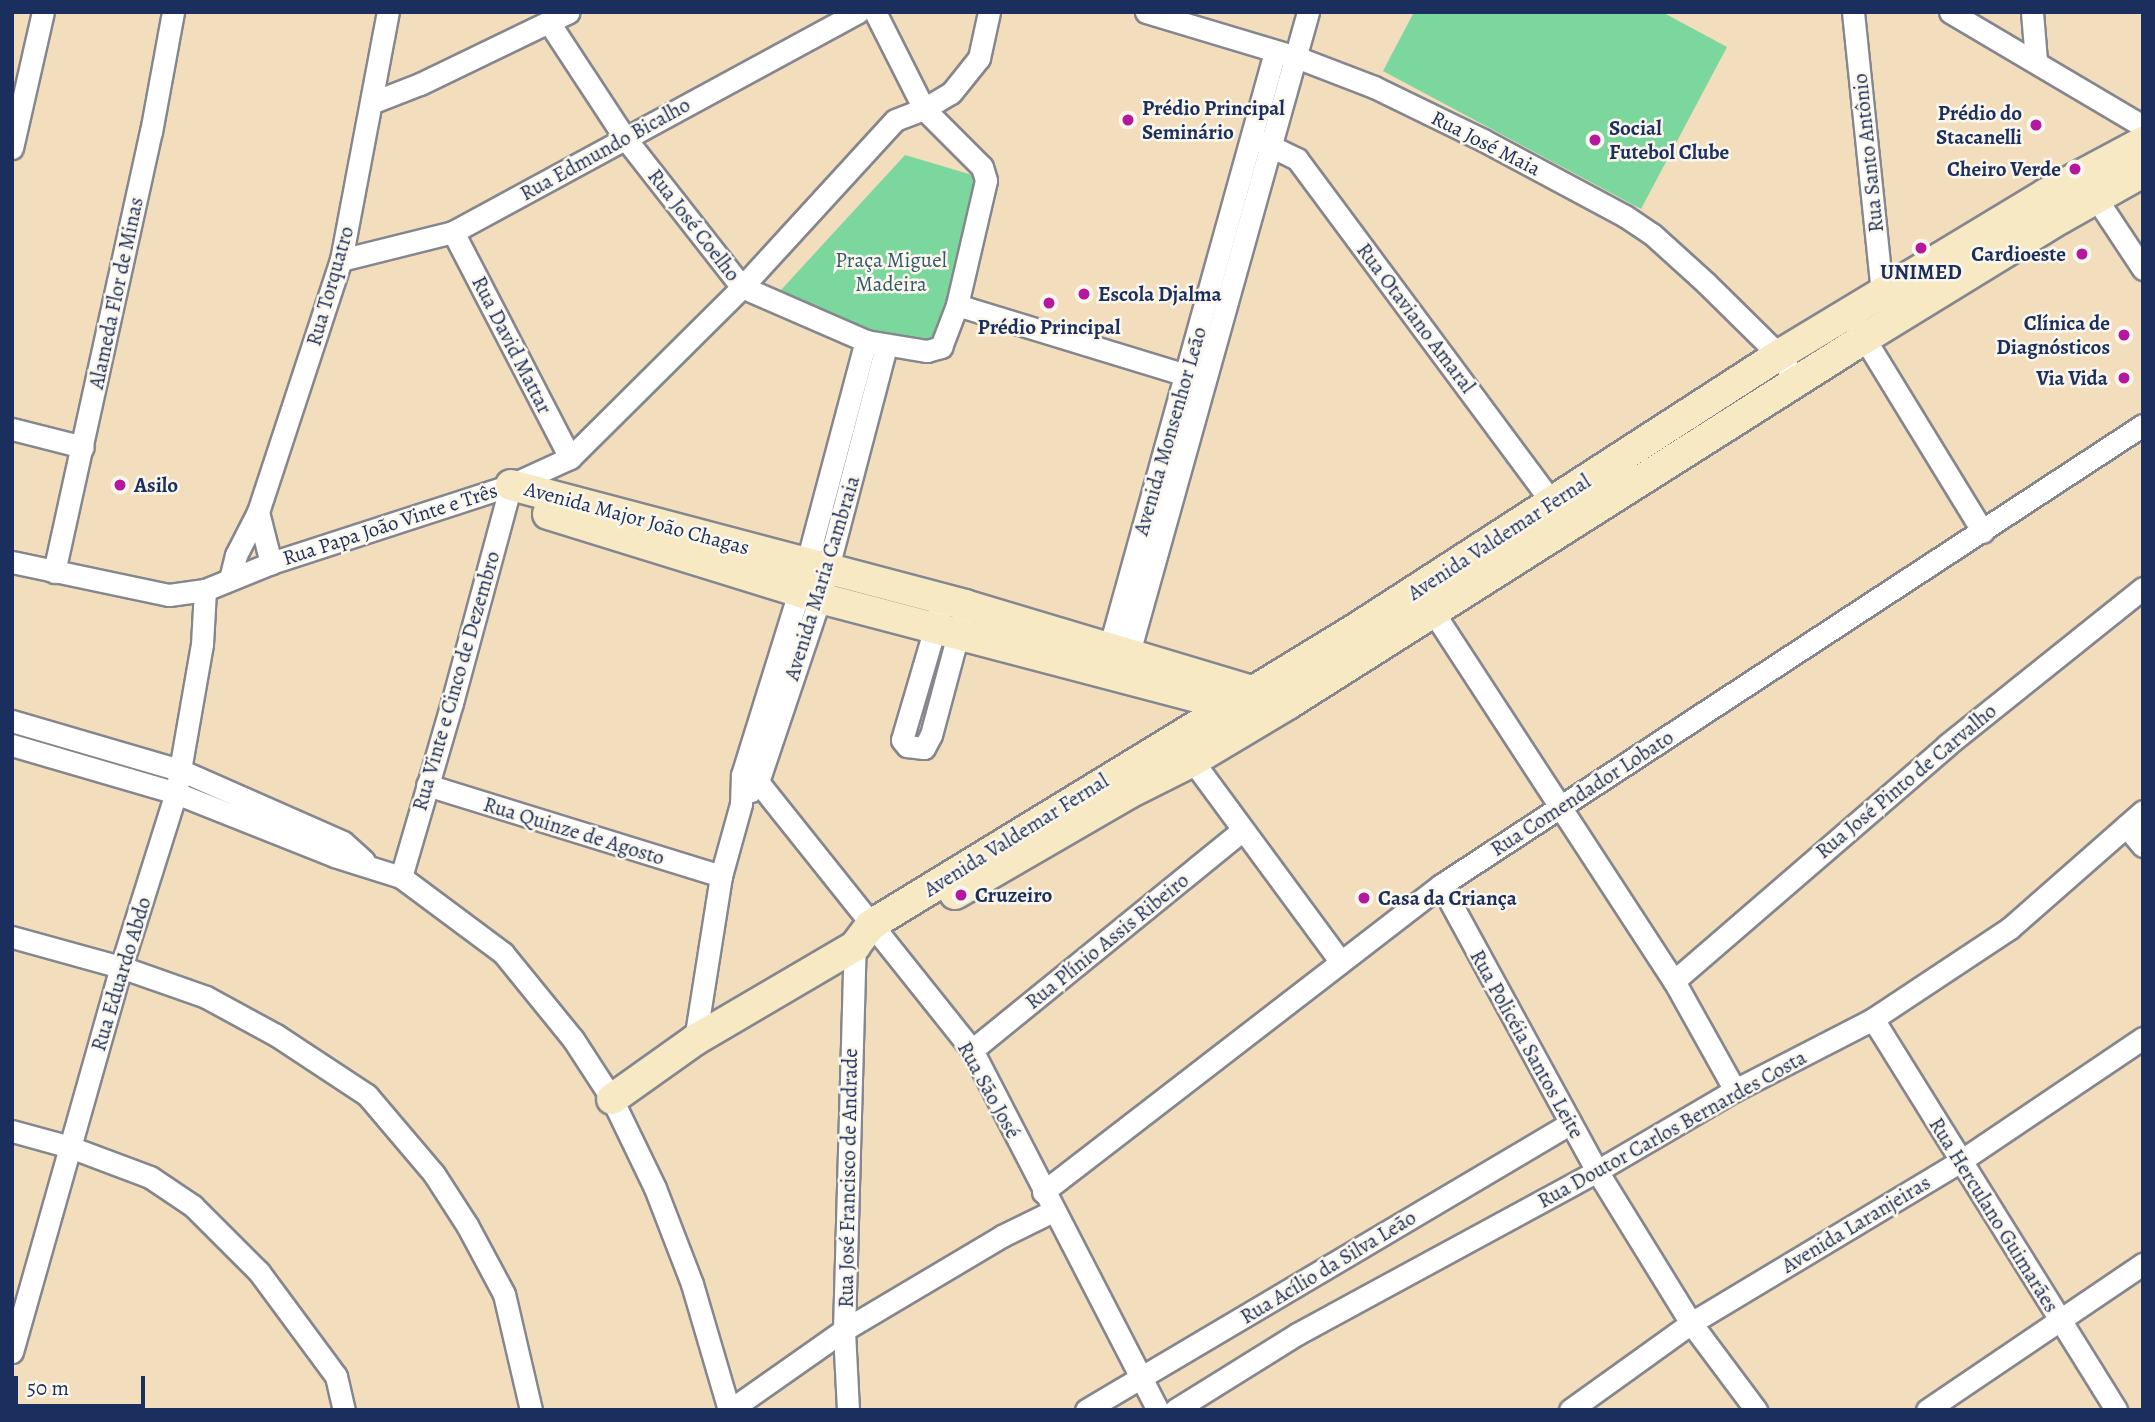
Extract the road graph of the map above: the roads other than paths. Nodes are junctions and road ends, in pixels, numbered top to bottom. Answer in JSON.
{"nodes":[{"id":1,"x":43,"y":12,"type":"edge"},
{"id":2,"x":173,"y":12,"type":"edge"},
{"id":3,"x":388,"y":12,"type":"edge"},
{"id":4,"x":569,"y":12,"type":"edge"},
{"id":5,"x":858,"y":12,"type":"edge"},
{"id":6,"x":875,"y":12,"type":"edge"},
{"id":7,"x":989,"y":12,"type":"edge"},
{"id":8,"x":1146,"y":12,"type":"edge"},
{"id":9,"x":1308,"y":12,"type":"edge"},
{"id":10,"x":1853,"y":12,"type":"edge"},
{"id":11,"x":1950,"y":12,"type":"edge"},
{"id":12,"x":2032,"y":12,"type":"edge"},
{"id":13,"x":1211,"y":22,"type":"edge"},
{"id":14,"x":550,"y":24,"type":"junction"},
{"id":15,"x":1275,"y":51,"type":"junction"},
{"id":16,"x":1296,"y":57,"type":"junction"},
{"id":17,"x":2036,"y":61,"type":"junction"},
{"id":18,"x":371,"y":103,"type":"junction"},
{"id":19,"x":924,"y":109,"type":"junction"},
{"id":20,"x":2143,"y":126,"type":"edge"},
{"id":21,"x":625,"y":138,"type":"junction"},
{"id":22,"x":1261,"y":141,"type":"junction"},
{"id":23,"x":2143,"y":142,"type":"edge"},
{"id":24,"x":12,"y":148,"type":"edge"},
{"id":25,"x":2143,"y":172,"type":"edge"},
{"id":26,"x":2089,"y":187,"type":"junction"},
{"id":27,"x":453,"y":232,"type":"junction"},
{"id":28,"x":341,"y":260,"type":"junction"},
{"id":29,"x":2143,"y":269,"type":"edge"},
{"id":30,"x":743,"y":287,"type":"junction"},
{"id":31,"x":1221,"y":288,"type":"junction"},
{"id":32,"x":957,"y":305,"type":"junction"},
{"id":33,"x":1890,"y":306,"type":"junction"},
{"id":34,"x":1849,"y":314,"type":"junction"},
{"id":35,"x":1865,"y":338,"type":"junction"},
{"id":36,"x":876,"y":343,"type":"junction"},
{"id":37,"x":1779,"y":355,"type":"junction"},
{"id":38,"x":1185,"y":376,"type":"junction"},
{"id":39,"x":1207,"y":381,"type":"junction"},
{"id":40,"x":1798,"y":383,"type":"junction"},
{"id":41,"x":1720,"y":395,"type":"junction"},
{"id":42,"x":1737,"y":419,"type":"junction"},
{"id":43,"x":2143,"y":425,"type":"edge"},
{"id":44,"x":12,"y":429,"type":"edge"},
{"id":45,"x":1666,"y":429,"type":"junction"},
{"id":46,"x":1167,"y":445,"type":"junction"},
{"id":47,"x":83,"y":447,"type":"junction"},
{"id":48,"x":1188,"y":449,"type":"junction"},
{"id":49,"x":1683,"y":454,"type":"junction"},
{"id":50,"x":570,"y":458,"type":"junction"},
{"id":51,"x":1614,"y":463,"type":"junction"},
{"id":52,"x":511,"y":485,"type":"junction"},
{"id":53,"x":1630,"y":488,"type":"junction"},
{"id":54,"x":258,"y":512,"type":"junction"},
{"id":55,"x":1561,"y":514,"type":"junction"},
{"id":56,"x":1155,"y":520,"type":"junction"},
{"id":57,"x":1983,"y":532,"type":"junction"},
{"id":58,"x":12,"y":562,"type":"edge"},
{"id":59,"x":271,"y":563,"type":"junction"},
{"id":60,"x":54,"y":572,"type":"junction"},
{"id":61,"x":230,"y":579,"type":"junction"},
{"id":62,"x":813,"y":581,"type":"junction"},
{"id":63,"x":1128,"y":583,"type":"junction"},
{"id":64,"x":1150,"y":586,"type":"junction"},
{"id":65,"x":2143,"y":588,"type":"edge"},
{"id":66,"x":205,"y":590,"type":"junction"},
{"id":67,"x":1425,"y":599,"type":"junction"},
{"id":68,"x":954,"y":602,"type":"junction"},
{"id":69,"x":946,"y":631,"type":"junction"},
{"id":70,"x":1364,"y":639,"type":"junction"},
{"id":71,"x":1116,"y":663,"type":"junction"},
{"id":72,"x":1241,"y":697,"type":"junction"},
{"id":73,"x":1275,"y":711,"type":"junction"},
{"id":74,"x":12,"y":721,"type":"edge"},
{"id":75,"x":1178,"y":735,"type":"junction"},
{"id":76,"x":12,"y":745,"type":"edge"},
{"id":77,"x":1191,"y":762,"type":"junction"},
{"id":78,"x":180,"y":769,"type":"junction"},
{"id":79,"x":750,"y":778,"type":"junction"},
{"id":80,"x":1124,"y":782,"type":"junction"},
{"id":81,"x":427,"y":785,"type":"junction"},
{"id":82,"x":176,"y":793,"type":"junction"},
{"id":83,"x":238,"y":806,"type":"junction"},
{"id":84,"x":1559,"y":808,"type":"junction"},
{"id":85,"x":2143,"y":811,"type":"edge"},
{"id":86,"x":2126,"y":826,"type":"junction"},
{"id":87,"x":1241,"y":831,"type":"junction"},
{"id":88,"x":2143,"y":846,"type":"edge"},
{"id":89,"x":721,"y":876,"type":"junction"},
{"id":90,"x":401,"y":877,"type":"junction"},
{"id":91,"x":1441,"y":886,"type":"junction"},
{"id":92,"x":12,"y":937,"type":"edge"},
{"id":93,"x":867,"y":937,"type":"junction"},
{"id":94,"x":1340,"y":961,"type":"junction"},
{"id":95,"x":121,"y":967,"type":"junction"},
{"id":96,"x":1674,"y":981,"type":"junction"},
{"id":97,"x":1873,"y":1019,"type":"junction"},
{"id":98,"x":2143,"y":1038,"type":"edge"},
{"id":99,"x":695,"y":1040,"type":"junction"},
{"id":100,"x":972,"y":1050,"type":"junction"},
{"id":101,"x":1735,"y":1090,"type":"junction"},
{"id":102,"x":612,"y":1099,"type":"junction"},
{"id":103,"x":1569,"y":1124,"type":"junction"},
{"id":104,"x":12,"y":1131,"type":"edge"},
{"id":105,"x":70,"y":1147,"type":"junction"},
{"id":106,"x":1959,"y":1162,"type":"junction"},
{"id":107,"x":1597,"y":1171,"type":"junction"},
{"id":108,"x":1048,"y":1201,"type":"junction"},
{"id":109,"x":2143,"y":1264,"type":"edge"},
{"id":110,"x":2061,"y":1319,"type":"junction"},
{"id":111,"x":17,"y":1322,"type":"edge"},
{"id":112,"x":1691,"y":1323,"type":"junction"},
{"id":113,"x":844,"y":1330,"type":"junction"},
{"id":114,"x":12,"y":1352,"type":"edge"},
{"id":115,"x":1142,"y":1377,"type":"junction"},
{"id":116,"x":344,"y":1410,"type":"edge"},
{"id":117,"x":531,"y":1410,"type":"edge"},
{"id":118,"x":730,"y":1410,"type":"edge"},
{"id":119,"x":848,"y":1410,"type":"edge"},
{"id":120,"x":1086,"y":1410,"type":"edge"},
{"id":121,"x":1158,"y":1410,"type":"edge"},
{"id":122,"x":1175,"y":1410,"type":"edge"},
{"id":123,"x":1570,"y":1410,"type":"edge"},
{"id":124,"x":1756,"y":1410,"type":"edge"},
{"id":125,"x":1927,"y":1410,"type":"edge"},
{"id":126,"x":2116,"y":1410,"type":"edge"}],
"edges":[{"from":1,"to":24,"type":"street"},
{"from":2,"to":47,"type":"street","name":"Alameda Flor de Minas"},
{"from":3,"to":18,"type":"street","name":"Rua Torquatro"},
{"from":4,"to":14,"type":"street"},
{"from":5,"to":21,"type":"street","name":"Rua Edmundo Bicalho"},
{"from":6,"to":19,"type":"street"},
{"from":7,"to":19,"type":"street"},
{"from":8,"to":13,"type":"street","name":"Rua José Maia"},
{"from":9,"to":16,"type":"street","name":"Avenida Monsenhor Leão"},
{"from":10,"to":33,"type":"street","name":"Rua Santo Antônio"},
{"from":11,"to":17,"type":"street"},
{"from":12,"to":17,"type":"street"},
{"from":13,"to":15,"type":"street","name":"Rua José Maia"},
{"from":14,"to":18,"type":"street"},
{"from":14,"to":21,"type":"street","name":"Rua José Coelho"},
{"from":15,"to":16,"type":"street","name":"Rua José Maia"},
{"from":15,"to":22,"type":"street","name":"Avenida Monsenhor Leão"},
{"from":16,"to":22,"type":"street","name":"Avenida Monsenhor Leão"},
{"from":16,"to":37,"type":"street","name":"Rua José Maia"},
{"from":17,"to":20,"type":"street"},
{"from":18,"to":28,"type":"street","name":"Rua Torquatro"},
{"from":19,"to":30,"type":"street"},
{"from":19,"to":32,"type":"street"},
{"from":21,"to":27,"type":"street","name":"Rua Edmundo Bicalho"},
{"from":21,"to":30,"type":"street","name":"Rua José Coelho"},
{"from":22,"to":31,"type":"street","name":"Avenida Monsenhor Leão"},
{"from":22,"to":55,"type":"street","name":"Rua Otaviano Amaral"},
{"from":23,"to":26,"type":"street","name":"Avenida Valdemar Fernal"},
{"from":25,"to":26,"type":"street","name":"Avenida Valdemar Fernal"},
{"from":26,"to":29,"type":"street"},
{"from":26,"to":33,"type":"street","name":"Avenida Valdemar Fernal"},
{"from":27,"to":28,"type":"street","name":"Rua Edmundo Bicalho"},
{"from":27,"to":50,"type":"street","name":"Rua David Mattar"},
{"from":28,"to":54,"type":"street","name":"Rua Torquatro"},
{"from":30,"to":36,"type":"street"},
{"from":30,"to":50,"type":"street","name":"Rua Papa João Vinte e Três"},
{"from":31,"to":38,"type":"street","name":"Avenida Monsenhor Leão"},
{"from":31,"to":39,"type":"street","name":"Avenida Monsenhor Leão"},
{"from":32,"to":36,"type":"street"},
{"from":32,"to":38,"type":"street"},
{"from":33,"to":34,"type":"street","name":"Avenida Valdemar Fernal"},
{"from":33,"to":35,"type":"street","name":"Avenida Valdemar Fernal"},
{"from":34,"to":35,"type":"street"},
{"from":34,"to":37,"type":"street","name":"Avenida Valdemar Fernal"},
{"from":35,"to":40,"type":"street","name":"Avenida Valdemar Fernal"},
{"from":35,"to":57,"type":"street"},
{"from":36,"to":62,"type":"street","name":"Avenida Maria Cambraia"},
{"from":37,"to":40,"type":"street","name":"Rua José Maia"},
{"from":37,"to":41,"type":"street","name":"Avenida Valdemar Fernal"},
{"from":38,"to":39,"type":"street"},
{"from":38,"to":46,"type":"street","name":"Avenida Monsenhor Leão"},
{"from":39,"to":48,"type":"street","name":"Avenida Monsenhor Leão"},
{"from":40,"to":42,"type":"street","name":"Avenida Valdemar Fernal"},
{"from":41,"to":42,"type":"street"},
{"from":41,"to":45,"type":"street","name":"Avenida Valdemar Fernal"},
{"from":42,"to":49,"type":"street","name":"Avenida Valdemar Fernal"},
{"from":43,"to":57,"type":"street","name":"Rua Comendador Lobato"},
{"from":44,"to":47,"type":"street"},
{"from":45,"to":49,"type":"street"},
{"from":45,"to":51,"type":"street","name":"Avenida Valdemar Fernal"},
{"from":46,"to":48,"type":"street"},
{"from":46,"to":56,"type":"street","name":"Avenida Monsenhor Leão"},
{"from":47,"to":60,"type":"street","name":"Alameda Flor de Minas"},
{"from":48,"to":56,"type":"street","name":"Avenida Monsenhor Leão"},
{"from":49,"to":53,"type":"street","name":"Avenida Valdemar Fernal"},
{"from":50,"to":52,"type":"street","name":"Rua Papa João Vinte e Três"},
{"from":51,"to":53,"type":"street"},
{"from":51,"to":55,"type":"street","name":"Avenida Valdemar Fernal"},
{"from":52,"to":59,"type":"street","name":"Rua Papa João Vinte e Três"},
{"from":52,"to":62,"type":"street","name":"Avenida Major João Chagas"},
{"from":52,"to":81,"type":"street","name":"Rua Vinte e Cinco de Dezembro"},
{"from":53,"to":55,"type":"street","name":"Avenida Valdemar Fernal"},
{"from":54,"to":59,"type":"street"},
{"from":54,"to":61,"type":"street","name":"Rua Torquatro"},
{"from":55,"to":67,"type":"street","name":"Avenida Valdemar Fernal"},
{"from":56,"to":63,"type":"street","name":"Avenida Monsenhor Leão"},
{"from":56,"to":64,"type":"street","name":"Avenida Monsenhor Leão"},
{"from":57,"to":84,"type":"street","name":"Rua Comendador Lobato"},
{"from":58,"to":60,"type":"street","name":"Rua Papa João Vinte e Três"},
{"from":59,"to":61,"type":"street","name":"Rua Papa João Vinte e Três"},
{"from":60,"to":66,"type":"street","name":"Rua Papa João Vinte e Três"},
{"from":61,"to":66,"type":"street","name":"Rua Papa João Vinte e Três"},
{"from":62,"to":68,"type":"street","name":"Avenida Major João Chagas"},
{"from":62,"to":69,"type":"street","name":"Avenida Major João Chagas"},
{"from":62,"to":79,"type":"street","name":"Avenida Maria Cambraia"},
{"from":63,"to":64,"type":"street"},
{"from":63,"to":71,"type":"street","name":"Avenida Monsenhor Leão"},
{"from":64,"to":71,"type":"street","name":"Avenida Monsenhor Leão"},
{"from":65,"to":96,"type":"street","name":"Rua José Pinto de Carvalho"},
{"from":66,"to":78,"type":"street","name":"Rua Eduardo Abdo"},
{"from":67,"to":70,"type":"street","name":"Avenida Valdemar Fernal"},
{"from":67,"to":84,"type":"street"},
{"from":68,"to":69,"type":"street"},
{"from":68,"to":71,"type":"street","name":"Avenida Major João Chagas"},
{"from":69,"to":71,"type":"street","name":"Avenida Major João Chagas"},
{"from":70,"to":72,"type":"street","name":"Avenida Valdemar Fernal"},
{"from":70,"to":73,"type":"street","name":"Avenida Valdemar Fernal"},
{"from":71,"to":72,"type":"street","name":"Avenida Major João Chagas"},
{"from":72,"to":73,"type":"street","name":"Avenida Major João Chagas"},
{"from":72,"to":75,"type":"street","name":"Avenida Valdemar Fernal"},
{"from":73,"to":77,"type":"street","name":"Avenida Valdemar Fernal"},
{"from":74,"to":78,"type":"street"},
{"from":75,"to":77,"type":"street"},
{"from":75,"to":80,"type":"street","name":"Avenida Valdemar Fernal"},
{"from":76,"to":82,"type":"street"},
{"from":77,"to":80,"type":"street","name":"Avenida Valdemar Fernal"},
{"from":77,"to":87,"type":"street"},
{"from":78,"to":82,"type":"street","name":"Rua Eduardo Abdo"},
{"from":78,"to":83,"type":"street"},
{"from":79,"to":89,"type":"street","name":"Avenida Maria Cambraia"},
{"from":79,"to":93,"type":"street","name":"Rua São José"},
{"from":80,"to":93,"type":"street","name":"Avenida Valdemar Fernal"},
{"from":81,"to":89,"type":"street","name":"Rua Quinze de Agosto"},
{"from":81,"to":90,"type":"street","name":"Rua Vinte e Cinco de Dezembro"},
{"from":82,"to":83,"type":"street"},
{"from":82,"to":95,"type":"street","name":"Rua Eduardo Abdo"},
{"from":83,"to":90,"type":"street"},
{"from":84,"to":91,"type":"street","name":"Rua Comendador Lobato"},
{"from":84,"to":96,"type":"street"},
{"from":85,"to":86,"type":"street","name":"Rua Doutor Carlos Bernardes Costa"},
{"from":86,"to":88,"type":"street"},
{"from":86,"to":97,"type":"street","name":"Rua Doutor Carlos Bernardes Costa"},
{"from":87,"to":94,"type":"street"},
{"from":87,"to":100,"type":"street","name":"Rua Plínio Assis Ribeiro"},
{"from":89,"to":99,"type":"street","name":"Avenida Maria Cambraia"},
{"from":90,"to":102,"type":"street"},
{"from":91,"to":94,"type":"street","name":"Rua Comendador Lobato"},
{"from":91,"to":103,"type":"street","name":"Rua Policéia Santos Leite"},
{"from":92,"to":95,"type":"street"},
{"from":93,"to":99,"type":"street","name":"Avenida Valdemar Fernal"},
{"from":93,"to":100,"type":"street","name":"Rua São José"},
{"from":93,"to":113,"type":"street","name":"Rua José Francisco de Andrade"},
{"from":94,"to":108,"type":"street","name":"Rua Comendador Lobato"},
{"from":95,"to":105,"type":"street","name":"Rua Eduardo Abdo"},
{"from":95,"to":117,"type":"street"},
{"from":96,"to":101,"type":"street"},
{"from":97,"to":101,"type":"street","name":"Rua Doutor Carlos Bernardes Costa"},
{"from":97,"to":106,"type":"street","name":"Rua Herculano Guimarães"},
{"from":98,"to":106,"type":"street","name":"Avenida Laranjeiras"},
{"from":99,"to":102,"type":"street","name":"Avenida Valdemar Fernal"},
{"from":100,"to":108,"type":"street","name":"Rua São José"},
{"from":101,"to":107,"type":"street","name":"Rua Doutor Carlos Bernardes Costa"},
{"from":102,"to":118,"type":"street"},
{"from":103,"to":107,"type":"street","name":"Rua Policéia Santos Leite"},
{"from":103,"to":115,"type":"street","name":"Rua Acílio da Silva Leão"},
{"from":104,"to":105,"type":"street"},
{"from":105,"to":111,"type":"street","name":"Rua Eduardo Abdo"},
{"from":105,"to":116,"type":"street"},
{"from":106,"to":110,"type":"street","name":"Rua Herculano Guimarães"},
{"from":106,"to":112,"type":"street","name":"Avenida Laranjeiras"},
{"from":107,"to":112,"type":"street","name":"Rua Policéia Santos Leite"},
{"from":107,"to":122,"type":"street","name":"Rua Doutor Carlos Bernardes Costa"},
{"from":108,"to":113,"type":"street","name":"Rua Comendador Lobato"},
{"from":108,"to":115,"type":"street","name":"Rua São José"},
{"from":109,"to":110,"type":"street"},
{"from":110,"to":125,"type":"street"},
{"from":110,"to":126,"type":"street","name":"Rua Herculano Guimarães"},
{"from":111,"to":114,"type":"street","name":"Rua Eduardo Abdo"},
{"from":112,"to":123,"type":"street","name":"Avenida Laranjeiras"},
{"from":112,"to":124,"type":"street","name":"Rua Policéia Santos Leite"},
{"from":113,"to":118,"type":"street","name":"Rua Comendador Lobato"},
{"from":113,"to":119,"type":"street","name":"Rua José Francisco de Andrade"},
{"from":115,"to":120,"type":"street","name":"Rua Acílio da Silva Leão"},
{"from":115,"to":121,"type":"street","name":"Rua São José"}]}
